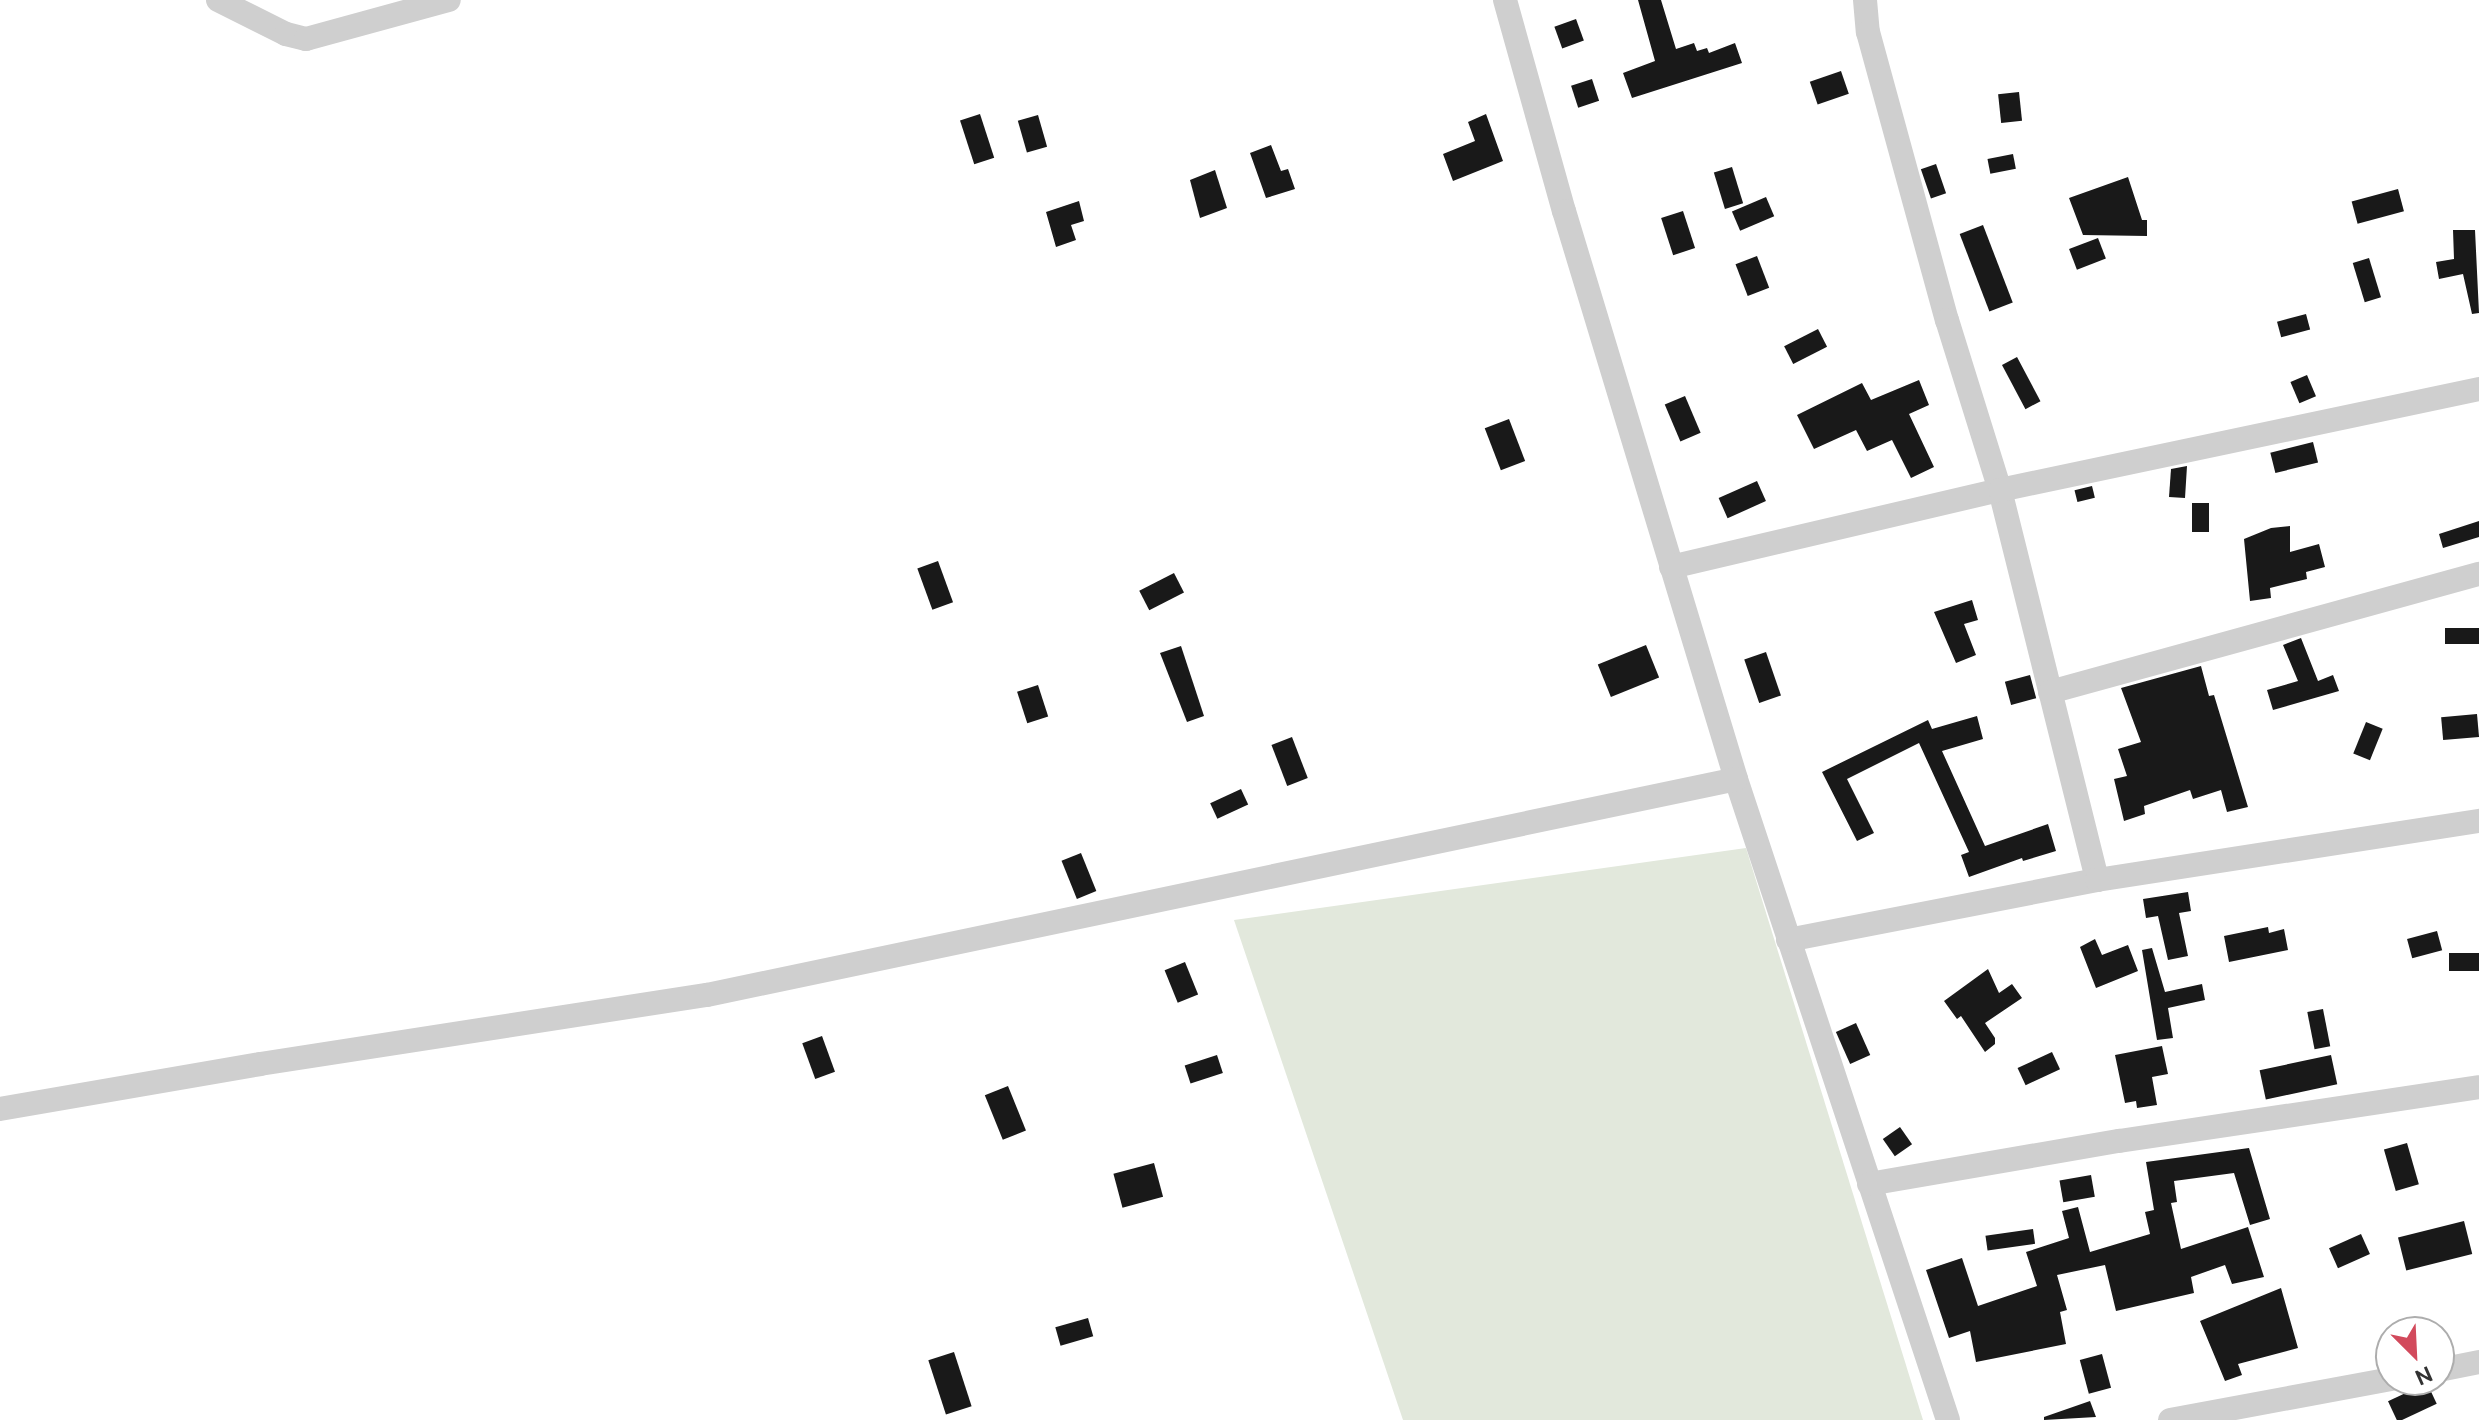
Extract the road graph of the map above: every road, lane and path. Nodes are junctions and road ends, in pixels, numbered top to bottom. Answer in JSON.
{"nodes":[{"id":1,"x":218,"y":0,"type":"edge"},
{"id":2,"x":449,"y":0,"type":"edge"},
{"id":3,"x":1505,"y":0,"type":"edge"},
{"id":4,"x":1865,"y":0,"type":"edge"},
{"id":5,"x":2479,"y":389,"type":"edge"},
{"id":6,"x":2000,"y":490,"type":"junction"},
{"id":7,"x":1671,"y":567,"type":"junction"},
{"id":8,"x":2479,"y":574,"type":"edge"},
{"id":9,"x":2050,"y":692,"type":"junction"},
{"id":10,"x":1736,"y":779,"type":"junction"},
{"id":11,"x":2479,"y":821,"type":"edge"},
{"id":12,"x":2097,"y":880,"type":"junction"},
{"id":13,"x":1788,"y":940,"type":"junction"},
{"id":14,"x":2479,"y":1087,"type":"edge"},
{"id":15,"x":0,"y":1109,"type":"edge"},
{"id":16,"x":1869,"y":1184,"type":"junction"},
{"id":17,"x":2479,"y":1362,"type":"edge"},
{"id":18,"x":2455,"y":1367,"type":"edge"},
{"id":19,"x":2375,"y":1382,"type":"edge"},
{"id":20,"x":1948,"y":1420,"type":"edge"},
{"id":21,"x":2170,"y":1420,"type":"edge"}],
"edges":[{"from":1,"to":2,"type":"street"},
{"from":3,"to":7,"type":"street"},
{"from":4,"to":6,"type":"street"},
{"from":5,"to":6,"type":"street"},
{"from":6,"to":7,"type":"street"},
{"from":6,"to":9,"type":"street"},
{"from":7,"to":10,"type":"street"},
{"from":8,"to":9,"type":"street"},
{"from":9,"to":12,"type":"street"},
{"from":10,"to":13,"type":"street"},
{"from":10,"to":15,"type":"street"},
{"from":11,"to":12,"type":"street"},
{"from":12,"to":13,"type":"street"},
{"from":13,"to":16,"type":"street"},
{"from":14,"to":16,"type":"street"},
{"from":16,"to":20,"type":"street"},
{"from":17,"to":18,"type":"street"},
{"from":19,"to":21,"type":"street"}]}
